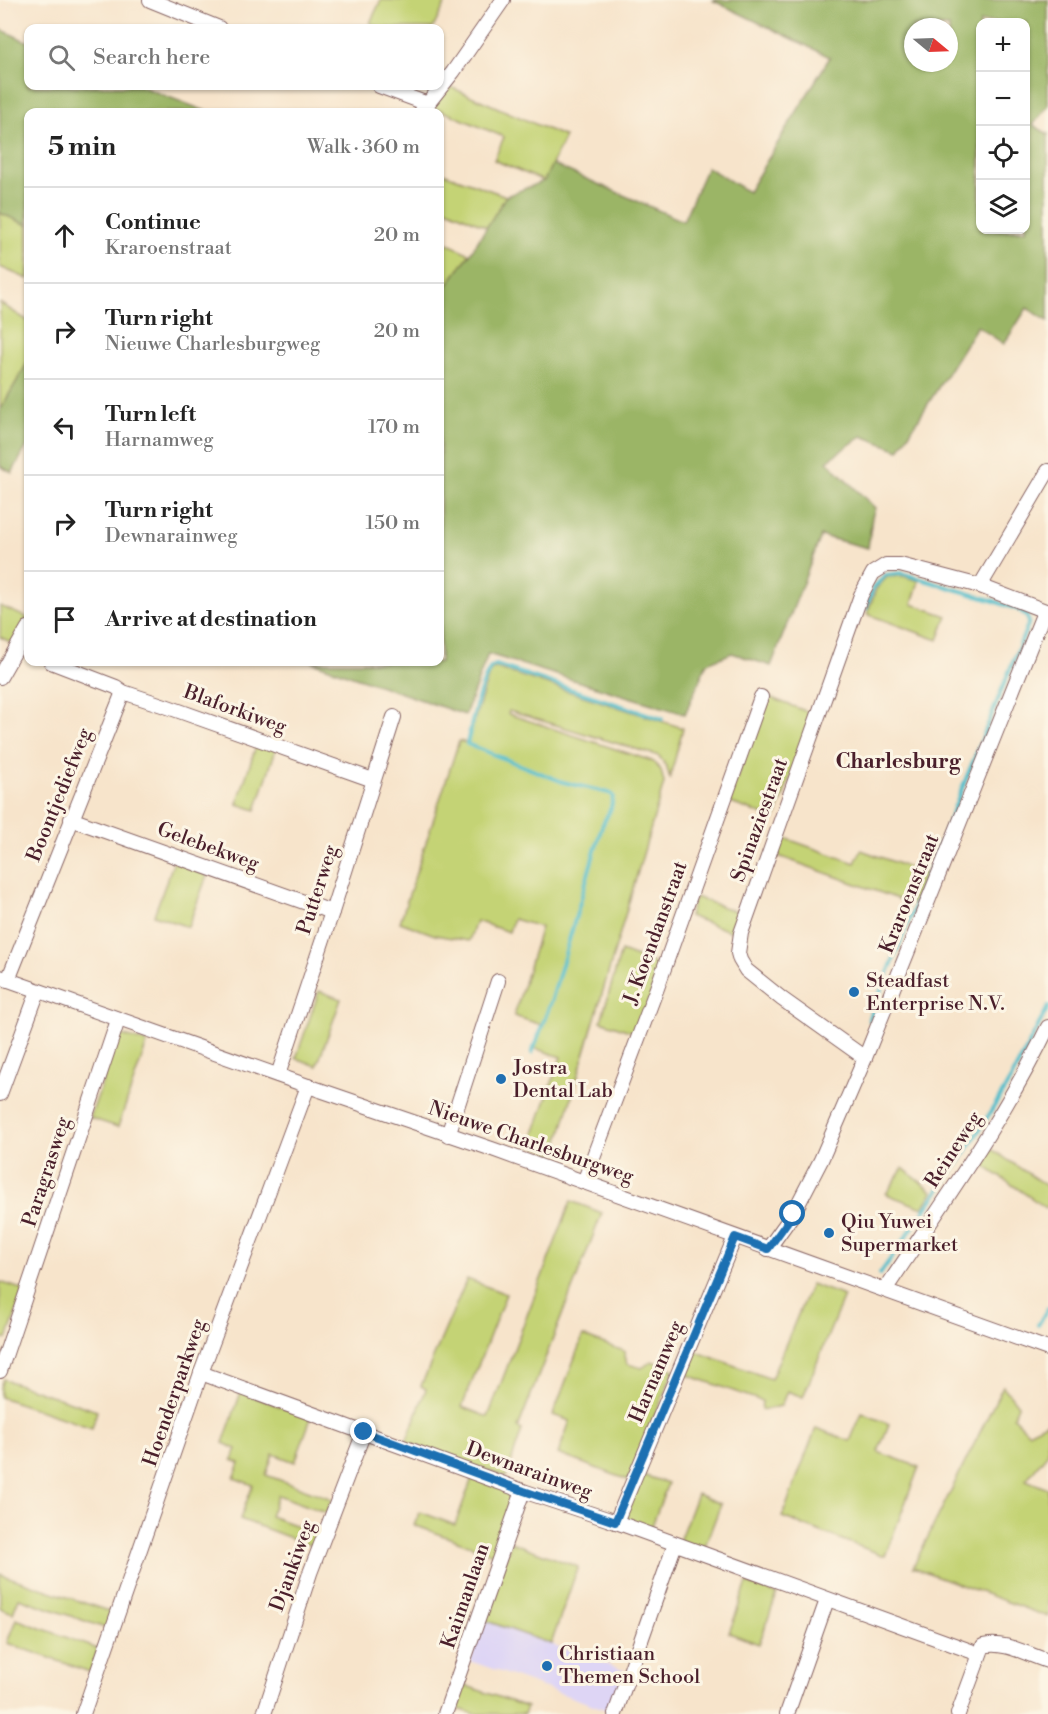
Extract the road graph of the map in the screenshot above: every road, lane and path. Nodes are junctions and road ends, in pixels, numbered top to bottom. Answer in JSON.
{"nodes":[{"id":1,"x":150,"y":0,"type":"edge"},
{"id":2,"x":503,"y":0,"type":"edge"},
{"id":3,"x":209,"y":24,"type":"edge"},
{"id":4,"x":444,"y":84,"type":"edge"},
{"id":5,"x":387,"y":90,"type":"edge"},
{"id":6,"x":439,"y":90,"type":"edge"},
{"id":7,"x":425,"y":108,"type":"edge"},
{"id":8,"x":1048,"y":471,"type":"edge"},
{"id":9,"x":980,"y":586,"type":"junction"},
{"id":10,"x":1046,"y":612,"type":"edge"},
{"id":11,"x":22,"y":650,"type":"edge"},
{"id":12,"x":61,"y":666,"type":"edge"},
{"id":13,"x":0,"y":676,"type":"edge"},
{"id":14,"x":123,"y":692,"type":"junction"},
{"id":15,"x":761,"y":696,"type":"dead end"},
{"id":16,"x":394,"y":717,"type":"dead end"},
{"id":17,"x":373,"y":780,"type":"junction"},
{"id":18,"x":71,"y":819,"type":"junction"},
{"id":19,"x":332,"y":912,"type":"junction"},
{"id":20,"x":4,"y":978,"type":"edge"},
{"id":21,"x":498,"y":981,"type":"dead end"},
{"id":22,"x":38,"y":991,"type":"junction"},
{"id":23,"x":118,"y":1020,"type":"junction"},
{"id":24,"x":1048,"y":1027,"type":"edge"},
{"id":25,"x":865,"y":1058,"type":"junction"},
{"id":26,"x":278,"y":1076,"type":"junction"},
{"id":27,"x":308,"y":1086,"type":"junction"},
{"id":28,"x":0,"y":1094,"type":"edge"},
{"id":29,"x":448,"y":1135,"type":"junction"},
{"id":30,"x":584,"y":1182,"type":"junction"},
{"id":31,"x":735,"y":1237,"type":"junction"},
{"id":32,"x":768,"y":1249,"type":"junction"},
{"id":33,"x":885,"y":1290,"type":"junction"},
{"id":34,"x":1048,"y":1349,"type":"edge"},
{"id":35,"x":0,"y":1371,"type":"edge"},
{"id":36,"x":201,"y":1372,"type":"junction"},
{"id":37,"x":364,"y":1432,"type":"junction"},
{"id":38,"x":524,"y":1491,"type":"junction"},
{"id":39,"x":615,"y":1522,"type":"junction"},
{"id":40,"x":675,"y":1544,"type":"junction"},
{"id":41,"x":827,"y":1600,"type":"junction"},
{"id":42,"x":979,"y":1654,"type":"junction"},
{"id":43,"x":1048,"y":1661,"type":"edge"},
{"id":44,"x":83,"y":1714,"type":"edge"},
{"id":45,"x":264,"y":1714,"type":"edge"},
{"id":46,"x":445,"y":1714,"type":"edge"},
{"id":47,"x":615,"y":1714,"type":"edge"},
{"id":48,"x":787,"y":1714,"type":"edge"},
{"id":49,"x":958,"y":1714,"type":"edge"}],
"edges":[{"from":1,"to":3,"type":"street"},
{"from":2,"to":4,"type":"street"},
{"from":5,"to":7,"type":"street"},
{"from":6,"to":7,"type":"street"},
{"from":8,"to":9,"type":"street"},
{"from":9,"to":10,"type":"street"},
{"from":9,"to":25,"type":"street","name":"Spinaziestraat"},
{"from":10,"to":25,"type":"street","name":"Kraroenstraat"},
{"from":11,"to":13,"type":"street"},
{"from":12,"to":14,"type":"street","name":"Blaforkiweg"},
{"from":14,"to":17,"type":"street","name":"Blaforkiweg"},
{"from":14,"to":18,"type":"street","name":"Boontjediefweg"},
{"from":15,"to":30,"type":"street","name":"J. Koendanstraat"},
{"from":16,"to":17,"type":"street","name":"Putterweg"},
{"from":17,"to":19,"type":"street","name":"Putterweg"},
{"from":18,"to":19,"type":"street","name":"Gelebekweg"},
{"from":18,"to":20,"type":"street","name":"Boontjediefweg"},
{"from":19,"to":26,"type":"street","name":"Putterweg"},
{"from":20,"to":22,"type":"street","name":"Nieuwe Charlesburgweg"},
{"from":21,"to":29,"type":"street"},
{"from":22,"to":23,"type":"street","name":"Nieuwe Charlesburgweg"},
{"from":22,"to":28,"type":"street"},
{"from":23,"to":26,"type":"street","name":"Nieuwe Charlesburgweg"},
{"from":23,"to":35,"type":"street","name":"Paragrasweg"},
{"from":24,"to":33,"type":"street","name":"Reineweg"},
{"from":25,"to":32,"type":"street","name":"Kraroenstraat"},
{"from":26,"to":27,"type":"street","name":"Nieuwe Charlesburgweg"},
{"from":27,"to":29,"type":"street","name":"Nieuwe Charlesburgweg"},
{"from":27,"to":36,"type":"street","name":"Hoenderparkweg"},
{"from":29,"to":30,"type":"street","name":"Nieuwe Charlesburgweg"},
{"from":30,"to":31,"type":"street","name":"Nieuwe Charlesburgweg"},
{"from":31,"to":32,"type":"street","name":"Nieuwe Charlesburgweg"},
{"from":31,"to":39,"type":"street","name":"Harnamweg"},
{"from":32,"to":33,"type":"street","name":"Nieuwe Charlesburgweg"},
{"from":33,"to":34,"type":"street","name":"Nieuwe Charlesburgweg"},
{"from":36,"to":37,"type":"street","name":"Dewnarainweg"},
{"from":36,"to":44,"type":"street","name":"Hoenderparkweg"},
{"from":37,"to":38,"type":"street","name":"Dewnarainweg"},
{"from":37,"to":45,"type":"street","name":"Djankiweg"},
{"from":38,"to":39,"type":"street","name":"Dewnarainweg"},
{"from":38,"to":46,"type":"street","name":"Kaimanlaan"},
{"from":39,"to":40,"type":"street","name":"Dewnarainweg"},
{"from":40,"to":41,"type":"street","name":"Dewnarainweg"},
{"from":40,"to":47,"type":"street"},
{"from":41,"to":42,"type":"street","name":"Dewnarainweg"},
{"from":41,"to":48,"type":"street"},
{"from":42,"to":43,"type":"street"},
{"from":42,"to":49,"type":"street"}]}
